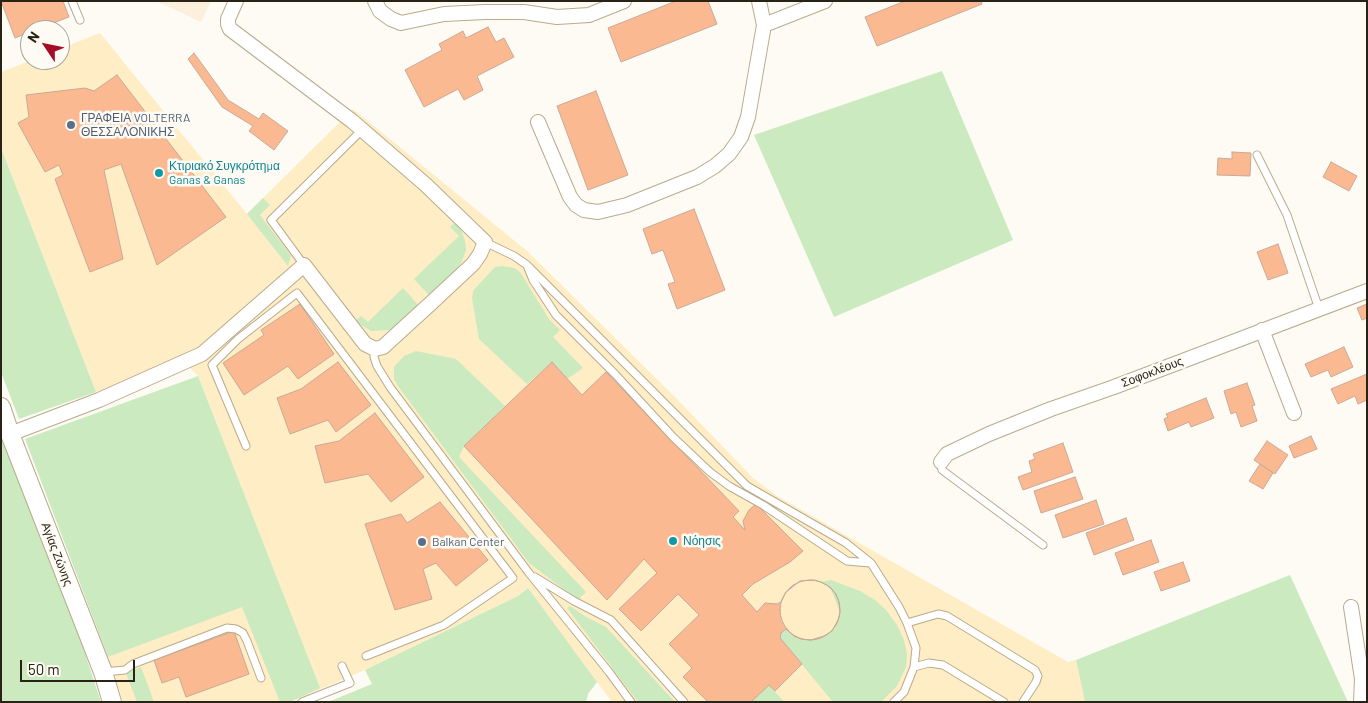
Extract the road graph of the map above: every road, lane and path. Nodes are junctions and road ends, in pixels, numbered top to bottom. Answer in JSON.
{"nodes":[{"id":1,"x":72,"y":1,"type":"edge"},
{"id":2,"x":236,"y":1,"type":"edge"},
{"id":3,"x":375,"y":1,"type":"edge"},
{"id":4,"x":624,"y":1,"type":"edge"},
{"id":5,"x":758,"y":1,"type":"edge"},
{"id":6,"x":825,"y":1,"type":"edge"},
{"id":7,"x":80,"y":20,"type":"dead end"},
{"id":8,"x":764,"y":25,"type":"junction"},
{"id":9,"x":538,"y":122,"type":"dead end"},
{"id":10,"x":362,"y":130,"type":"junction"},
{"id":11,"x":1257,"y":155,"type":"dead end"},
{"id":12,"x":485,"y":242,"type":"junction"},
{"id":13,"x":304,"y":265,"type":"junction"},
{"id":14,"x":527,"y":265,"type":"junction"},
{"id":15,"x":1367,"y":291,"type":"edge"},
{"id":16,"x":1319,"y":309,"type":"junction"},
{"id":17,"x":1262,"y":330,"type":"junction"},
{"id":18,"x":375,"y":349,"type":"junction"},
{"id":19,"x":1,"y":407,"type":"edge"},
{"id":20,"x":1294,"y":412,"type":"dead end"},
{"id":21,"x":10,"y":434,"type":"junction"},
{"id":22,"x":246,"y":446,"type":"dead end"},
{"id":23,"x":942,"y":462,"type":"joint"},
{"id":24,"x":1043,"y":545,"type":"dead end"},
{"id":25,"x":871,"y":563,"type":"junction"},
{"id":26,"x":529,"y":573,"type":"junction"},
{"id":27,"x":1351,"y":606,"type":"dead end"},
{"id":28,"x":907,"y":624,"type":"junction"},
{"id":29,"x":366,"y":656,"type":"dead end"},
{"id":30,"x":342,"y":666,"type":"dead end"},
{"id":31,"x":914,"y":666,"type":"junction"},
{"id":32,"x":103,"y":672,"type":"junction"},
{"id":33,"x":261,"y":678,"type":"dead end"},
{"id":34,"x":112,"y":702,"type":"edge"},
{"id":35,"x":302,"y":702,"type":"edge"},
{"id":36,"x":631,"y":702,"type":"edge"},
{"id":37,"x":684,"y":702,"type":"edge"},
{"id":38,"x":894,"y":702,"type":"edge"},
{"id":39,"x":1004,"y":702,"type":"edge"},
{"id":40,"x":1023,"y":702,"type":"edge"},
{"id":41,"x":1362,"y":702,"type":"edge"}],
"edges":[{"from":1,"to":7,"type":"lane"},
{"from":2,"to":10,"type":"street"},
{"from":3,"to":4,"type":"street"},
{"from":5,"to":8,"type":"street"},
{"from":6,"to":8,"type":"street"},
{"from":8,"to":9,"type":"street"},
{"from":10,"to":12,"type":"street"},
{"from":10,"to":13,"type":"lane"},
{"from":11,"to":16,"type":"lane"},
{"from":12,"to":14,"type":"lane"},
{"from":12,"to":18,"type":"street"},
{"from":13,"to":18,"type":"street"},
{"from":13,"to":21,"type":"street"},
{"from":14,"to":25,"type":"lane"},
{"from":14,"to":25,"type":"lane"},
{"from":15,"to":16,"type":"street","name":"Σοφοκλέους"},
{"from":16,"to":17,"type":"street","name":"Σοφοκλέους"},
{"from":17,"to":20,"type":"street"},
{"from":17,"to":23,"type":"street","name":"Σοφοκλέους"},
{"from":18,"to":26,"type":"lane"},
{"from":19,"to":21,"type":"street","name":"Αγίας Ζώνης"},
{"from":21,"to":32,"type":"street","name":"Αγίας Ζώνης"},
{"from":22,"to":29,"type":"lane"},
{"from":23,"to":24,"type":"lane"},
{"from":25,"to":28,"type":"lane"},
{"from":26,"to":36,"type":"lane"},
{"from":26,"to":37,"type":"lane"},
{"from":27,"to":41,"type":"street"},
{"from":28,"to":31,"type":"lane"},
{"from":28,"to":40,"type":"lane"},
{"from":30,"to":35,"type":"lane"},
{"from":31,"to":38,"type":"lane"},
{"from":31,"to":39,"type":"lane"},
{"from":32,"to":33,"type":"lane"},
{"from":32,"to":34,"type":"street","name":"Αγίας Ζώνης"}]}
